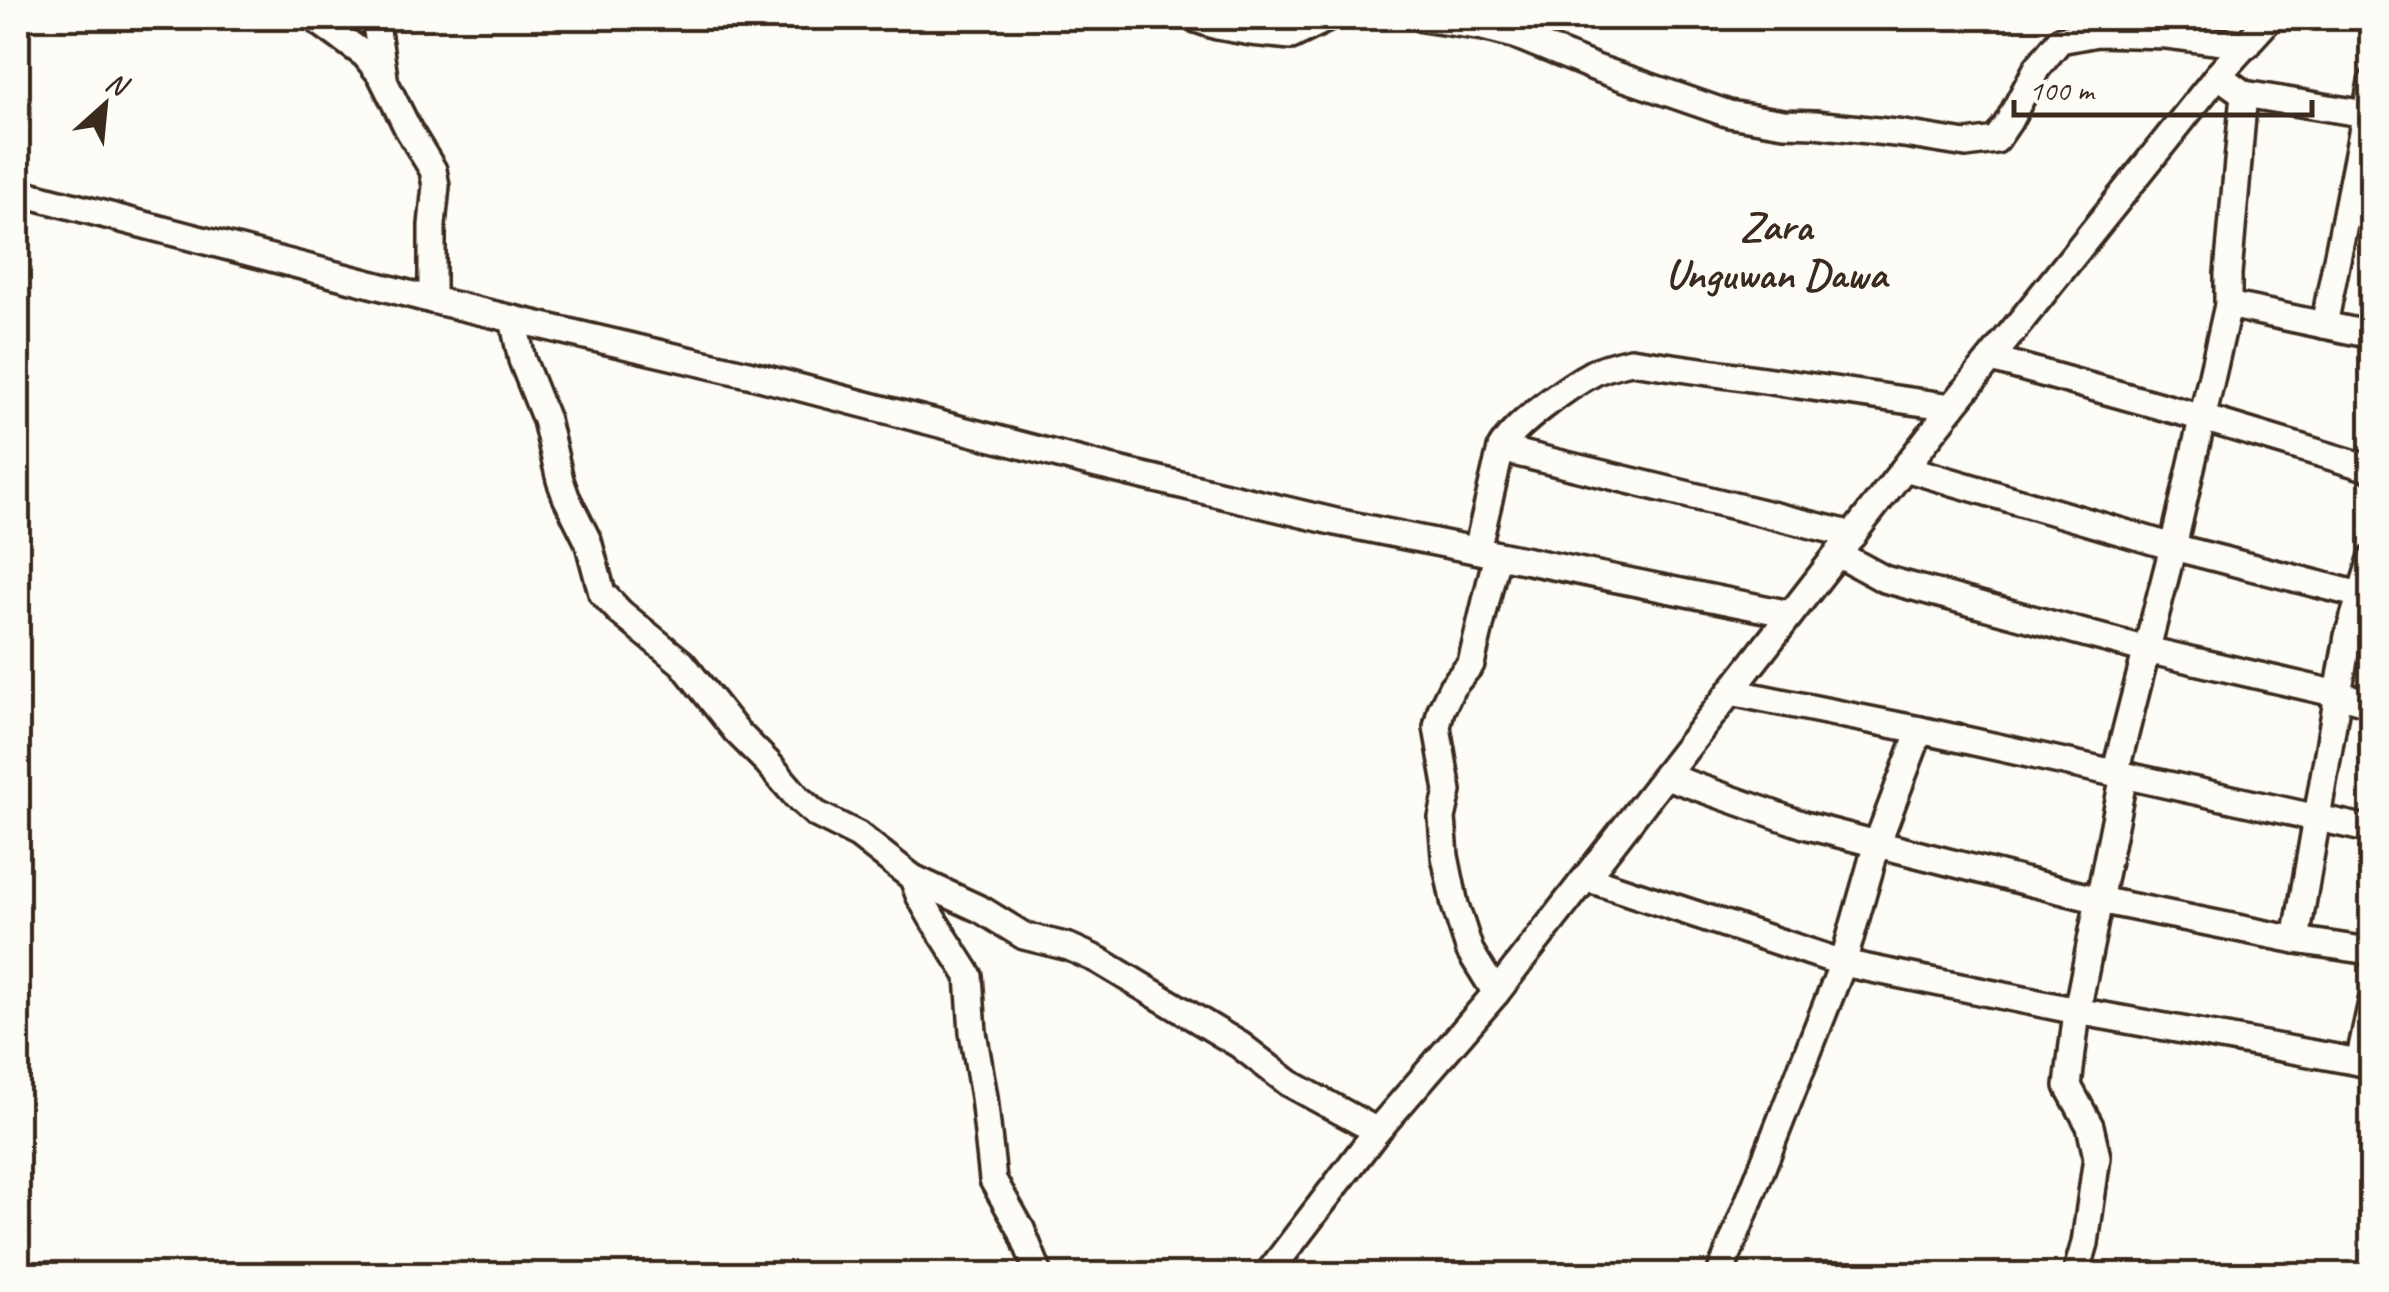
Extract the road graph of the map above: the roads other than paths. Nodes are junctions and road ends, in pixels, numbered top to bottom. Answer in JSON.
{"nodes":[{"id":1,"x":314,"y":18,"type":"edge"},
{"id":2,"x":375,"y":18,"type":"edge"},
{"id":3,"x":1193,"y":18,"type":"edge"},
{"id":4,"x":1328,"y":18,"type":"edge"},
{"id":5,"x":1422,"y":18,"type":"edge"},
{"id":6,"x":2270,"y":18,"type":"edge"},
{"id":7,"x":2247,"y":45,"type":"junction"},
{"id":8,"x":2218,"y":75,"type":"junction"},
{"id":9,"x":2372,"y":82,"type":"edge"},
{"id":10,"x":386,"y":85,"type":"junction"},
{"id":11,"x":2244,"y":94,"type":"junction"},
{"id":12,"x":2368,"y":114,"type":"edge"},
{"id":13,"x":18,"y":192,"type":"edge"},
{"id":14,"x":432,"y":300,"type":"junction"},
{"id":15,"x":2228,"y":305,"type":"junction"},
{"id":16,"x":513,"y":319,"type":"junction"},
{"id":17,"x":2324,"y":325,"type":"junction"},
{"id":18,"x":2372,"y":335,"type":"edge"},
{"id":19,"x":1992,"y":358,"type":"junction"},
{"id":20,"x":1952,"y":407,"type":"junction"},
{"id":21,"x":2204,"y":418,"type":"junction"},
{"id":22,"x":1500,"y":449,"type":"junction"},
{"id":23,"x":1905,"y":468,"type":"junction"},
{"id":24,"x":2372,"y":468,"type":"edge"},
{"id":25,"x":1846,"y":544,"type":"junction"},
{"id":26,"x":2173,"y":547,"type":"junction"},
{"id":27,"x":1487,"y":552,"type":"junction"},
{"id":28,"x":2372,"y":559,"type":"edge"},
{"id":29,"x":2366,"y":596,"type":"edge"},
{"id":30,"x":1790,"y":614,"type":"junction"},
{"id":31,"x":2146,"y":650,"type":"junction"},
{"id":32,"x":1731,"y":692,"type":"junction"},
{"id":33,"x":2338,"y":694,"type":"junction"},
{"id":34,"x":2372,"y":704,"type":"edge"},
{"id":35,"x":1920,"y":730,"type":"junction"},
{"id":36,"x":2120,"y":774,"type":"junction"},
{"id":37,"x":1666,"y":776,"type":"junction"},
{"id":38,"x":2316,"y":818,"type":"junction"},
{"id":39,"x":2372,"y":830,"type":"edge"},
{"id":40,"x":1877,"y":844,"type":"junction"},
{"id":41,"x":913,"y":878,"type":"junction"},
{"id":42,"x":1586,"y":878,"type":"junction"},
{"id":43,"x":2099,"y":900,"type":"junction"},
{"id":44,"x":2296,"y":940,"type":"junction"},
{"id":45,"x":2372,"y":954,"type":"edge"},
{"id":46,"x":1843,"y":963,"type":"junction"},
{"id":47,"x":1496,"y":992,"type":"junction"},
{"id":48,"x":2372,"y":1002,"type":"edge"},
{"id":49,"x":2077,"y":1011,"type":"junction"},
{"id":50,"x":2365,"y":1061,"type":"edge"},
{"id":51,"x":1377,"y":1132,"type":"junction"},
{"id":52,"x":1039,"y":1274,"type":"edge"},
{"id":53,"x":1268,"y":1274,"type":"edge"},
{"id":54,"x":1720,"y":1274,"type":"edge"},
{"id":55,"x":2076,"y":1274,"type":"edge"}],
"edges":[{"from":1,"to":10,"type":"street"},
{"from":2,"to":10,"type":"street"},
{"from":3,"to":4,"type":"street"},
{"from":5,"to":7,"type":"street"},
{"from":6,"to":7,"type":"street"},
{"from":7,"to":8,"type":"street"},
{"from":8,"to":11,"type":"street"},
{"from":8,"to":19,"type":"street"},
{"from":9,"to":12,"type":"street"},
{"from":10,"to":14,"type":"street"},
{"from":11,"to":12,"type":"street"},
{"from":11,"to":15,"type":"street"},
{"from":12,"to":17,"type":"street"},
{"from":13,"to":14,"type":"street"},
{"from":14,"to":16,"type":"street"},
{"from":15,"to":17,"type":"street"},
{"from":15,"to":21,"type":"street"},
{"from":16,"to":27,"type":"street"},
{"from":16,"to":41,"type":"street"},
{"from":17,"to":18,"type":"street"},
{"from":19,"to":20,"type":"street"},
{"from":19,"to":21,"type":"street"},
{"from":20,"to":22,"type":"street"},
{"from":20,"to":23,"type":"street"},
{"from":21,"to":24,"type":"street"},
{"from":21,"to":26,"type":"street"},
{"from":22,"to":25,"type":"street"},
{"from":22,"to":27,"type":"street"},
{"from":23,"to":25,"type":"street"},
{"from":23,"to":26,"type":"street"},
{"from":25,"to":30,"type":"street"},
{"from":25,"to":31,"type":"street"},
{"from":26,"to":29,"type":"street"},
{"from":26,"to":31,"type":"street"},
{"from":27,"to":30,"type":"street"},
{"from":27,"to":47,"type":"street"},
{"from":28,"to":29,"type":"street"},
{"from":29,"to":33,"type":"street"},
{"from":30,"to":32,"type":"street"},
{"from":31,"to":33,"type":"street"},
{"from":31,"to":36,"type":"street"},
{"from":32,"to":35,"type":"street"},
{"from":32,"to":37,"type":"street"},
{"from":33,"to":34,"type":"street"},
{"from":33,"to":38,"type":"street"},
{"from":35,"to":36,"type":"street"},
{"from":35,"to":40,"type":"street"},
{"from":36,"to":38,"type":"street"},
{"from":36,"to":43,"type":"street"},
{"from":37,"to":40,"type":"street"},
{"from":37,"to":42,"type":"street"},
{"from":38,"to":39,"type":"street"},
{"from":38,"to":44,"type":"street"},
{"from":40,"to":43,"type":"street"},
{"from":40,"to":46,"type":"street"},
{"from":41,"to":51,"type":"street"},
{"from":41,"to":52,"type":"street"},
{"from":42,"to":46,"type":"street"},
{"from":42,"to":47,"type":"street"},
{"from":43,"to":44,"type":"street"},
{"from":43,"to":49,"type":"street"},
{"from":44,"to":45,"type":"street"},
{"from":46,"to":49,"type":"street"},
{"from":46,"to":54,"type":"street"},
{"from":47,"to":51,"type":"street"},
{"from":48,"to":50,"type":"street"},
{"from":49,"to":50,"type":"street"},
{"from":49,"to":55,"type":"street"},
{"from":51,"to":53,"type":"street"}]}
